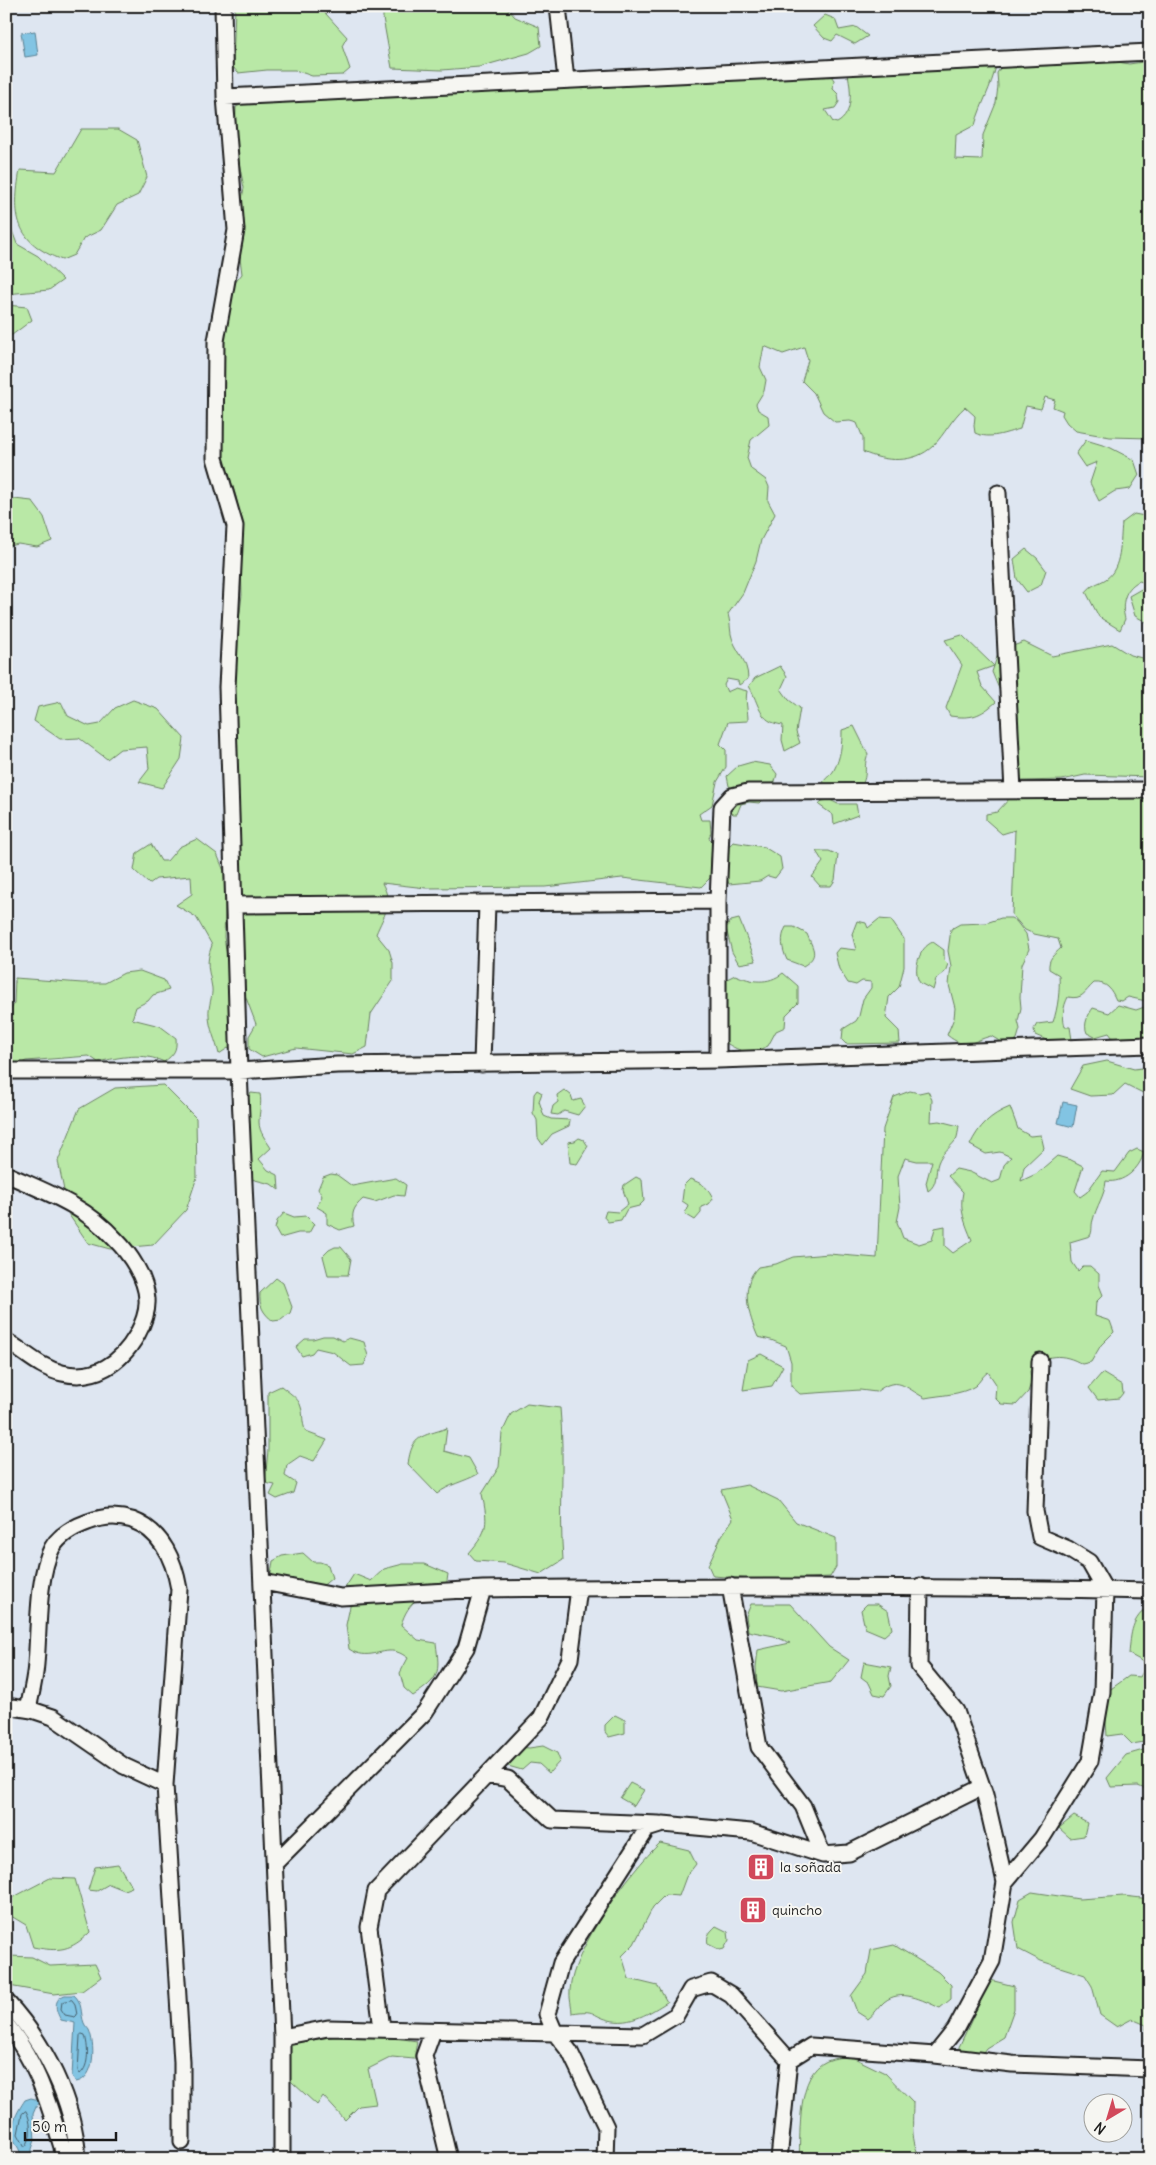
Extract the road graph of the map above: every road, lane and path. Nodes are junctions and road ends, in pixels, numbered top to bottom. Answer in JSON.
{"nodes":[{"id":1,"x":223,"y":6,"type":"edge"},
{"id":2,"x":558,"y":6,"type":"edge"},
{"id":3,"x":1150,"y":52,"type":"edge"},
{"id":4,"x":566,"y":80,"type":"junction"},
{"id":5,"x":225,"y":97,"type":"junction"},
{"id":6,"x":998,"y":493,"type":"dead end"},
{"id":7,"x":1150,"y":790,"type":"edge"},
{"id":8,"x":1013,"y":791,"type":"junction"},
{"id":9,"x":718,"y":901,"type":"junction"},
{"id":10,"x":487,"y":903,"type":"junction"},
{"id":11,"x":234,"y":905,"type":"junction"},
{"id":12,"x":1150,"y":1045,"type":"edge"},
{"id":13,"x":718,"y":1060,"type":"junction"},
{"id":14,"x":482,"y":1064,"type":"junction"},
{"id":15,"x":6,"y":1071,"type":"edge"},
{"id":16,"x":239,"y":1071,"type":"junction"},
{"id":17,"x":6,"y":1174,"type":"edge"},
{"id":18,"x":6,"y":1341,"type":"edge"},
{"id":19,"x":1040,"y":1361,"type":"dead end"},
{"id":20,"x":263,"y":1582,"type":"junction"},
{"id":21,"x":730,"y":1586,"type":"junction"},
{"id":22,"x":920,"y":1586,"type":"junction"},
{"id":23,"x":579,"y":1588,"type":"junction"},
{"id":24,"x":483,"y":1589,"type":"junction"},
{"id":25,"x":1105,"y":1590,"type":"junction"},
{"id":26,"x":1150,"y":1591,"type":"edge"},
{"id":27,"x":6,"y":1706,"type":"edge"},
{"id":28,"x":28,"y":1709,"type":"junction"},
{"id":29,"x":487,"y":1775,"type":"junction"},
{"id":30,"x":165,"y":1785,"type":"junction"},
{"id":31,"x":982,"y":1787,"type":"junction"},
{"id":32,"x":663,"y":1824,"type":"junction"},
{"id":33,"x":823,"y":1855,"type":"junction"},
{"id":34,"x":275,"y":1863,"type":"junction"},
{"id":35,"x":1005,"y":1882,"type":"junction"},
{"id":36,"x":6,"y":2001,"type":"edge"},
{"id":37,"x":6,"y":2024,"type":"edge"},
{"id":38,"x":382,"y":2030,"type":"junction"},
{"id":39,"x":433,"y":2031,"type":"junction"},
{"id":40,"x":555,"y":2033,"type":"junction"},
{"id":41,"x":282,"y":2037,"type":"junction"},
{"id":42,"x":935,"y":2055,"type":"junction"},
{"id":43,"x":789,"y":2060,"type":"junction"},
{"id":44,"x":1150,"y":2068,"type":"edge"},
{"id":45,"x":182,"y":2142,"type":"dead end"},
{"id":46,"x":63,"y":2159,"type":"edge"},
{"id":47,"x":78,"y":2159,"type":"edge"},
{"id":48,"x":282,"y":2159,"type":"edge"},
{"id":49,"x":450,"y":2159,"type":"edge"},
{"id":50,"x":605,"y":2159,"type":"edge"},
{"id":51,"x":779,"y":2159,"type":"edge"}],
"edges":[{"from":1,"to":5,"type":"street"},
{"from":2,"to":4,"type":"street"},
{"from":3,"to":4,"type":"street"},
{"from":4,"to":5,"type":"street"},
{"from":5,"to":11,"type":"street"},
{"from":6,"to":8,"type":"street"},
{"from":7,"to":8,"type":"street"},
{"from":8,"to":9,"type":"street"},
{"from":9,"to":10,"type":"street"},
{"from":9,"to":13,"type":"street"},
{"from":10,"to":11,"type":"street"},
{"from":10,"to":14,"type":"street"},
{"from":11,"to":16,"type":"street"},
{"from":12,"to":13,"type":"street"},
{"from":13,"to":14,"type":"street"},
{"from":14,"to":16,"type":"street"},
{"from":15,"to":16,"type":"street"},
{"from":16,"to":20,"type":"street"},
{"from":17,"to":18,"type":"street"},
{"from":19,"to":25,"type":"street"},
{"from":20,"to":24,"type":"street"},
{"from":20,"to":34,"type":"street"},
{"from":21,"to":22,"type":"street"},
{"from":21,"to":23,"type":"street"},
{"from":21,"to":33,"type":"street"},
{"from":22,"to":25,"type":"street"},
{"from":22,"to":31,"type":"street"},
{"from":23,"to":24,"type":"street"},
{"from":23,"to":29,"type":"street"},
{"from":24,"to":34,"type":"street"},
{"from":25,"to":26,"type":"street"},
{"from":25,"to":35,"type":"street"},
{"from":27,"to":28,"type":"street"},
{"from":28,"to":30,"type":"street"},
{"from":28,"to":30,"type":"street"},
{"from":29,"to":32,"type":"street"},
{"from":29,"to":38,"type":"street"},
{"from":30,"to":45,"type":"street"},
{"from":31,"to":33,"type":"street"},
{"from":31,"to":35,"type":"street"},
{"from":32,"to":33,"type":"street"},
{"from":32,"to":40,"type":"street"},
{"from":34,"to":41,"type":"street"},
{"from":35,"to":42,"type":"street"},
{"from":36,"to":47,"type":"street"},
{"from":37,"to":46,"type":"street"},
{"from":38,"to":39,"type":"street"},
{"from":38,"to":41,"type":"street"},
{"from":39,"to":40,"type":"street"},
{"from":39,"to":49,"type":"street"},
{"from":40,"to":43,"type":"street"},
{"from":40,"to":50,"type":"street"},
{"from":41,"to":48,"type":"street"},
{"from":42,"to":43,"type":"street"},
{"from":42,"to":44,"type":"street"},
{"from":43,"to":51,"type":"street"}]}
